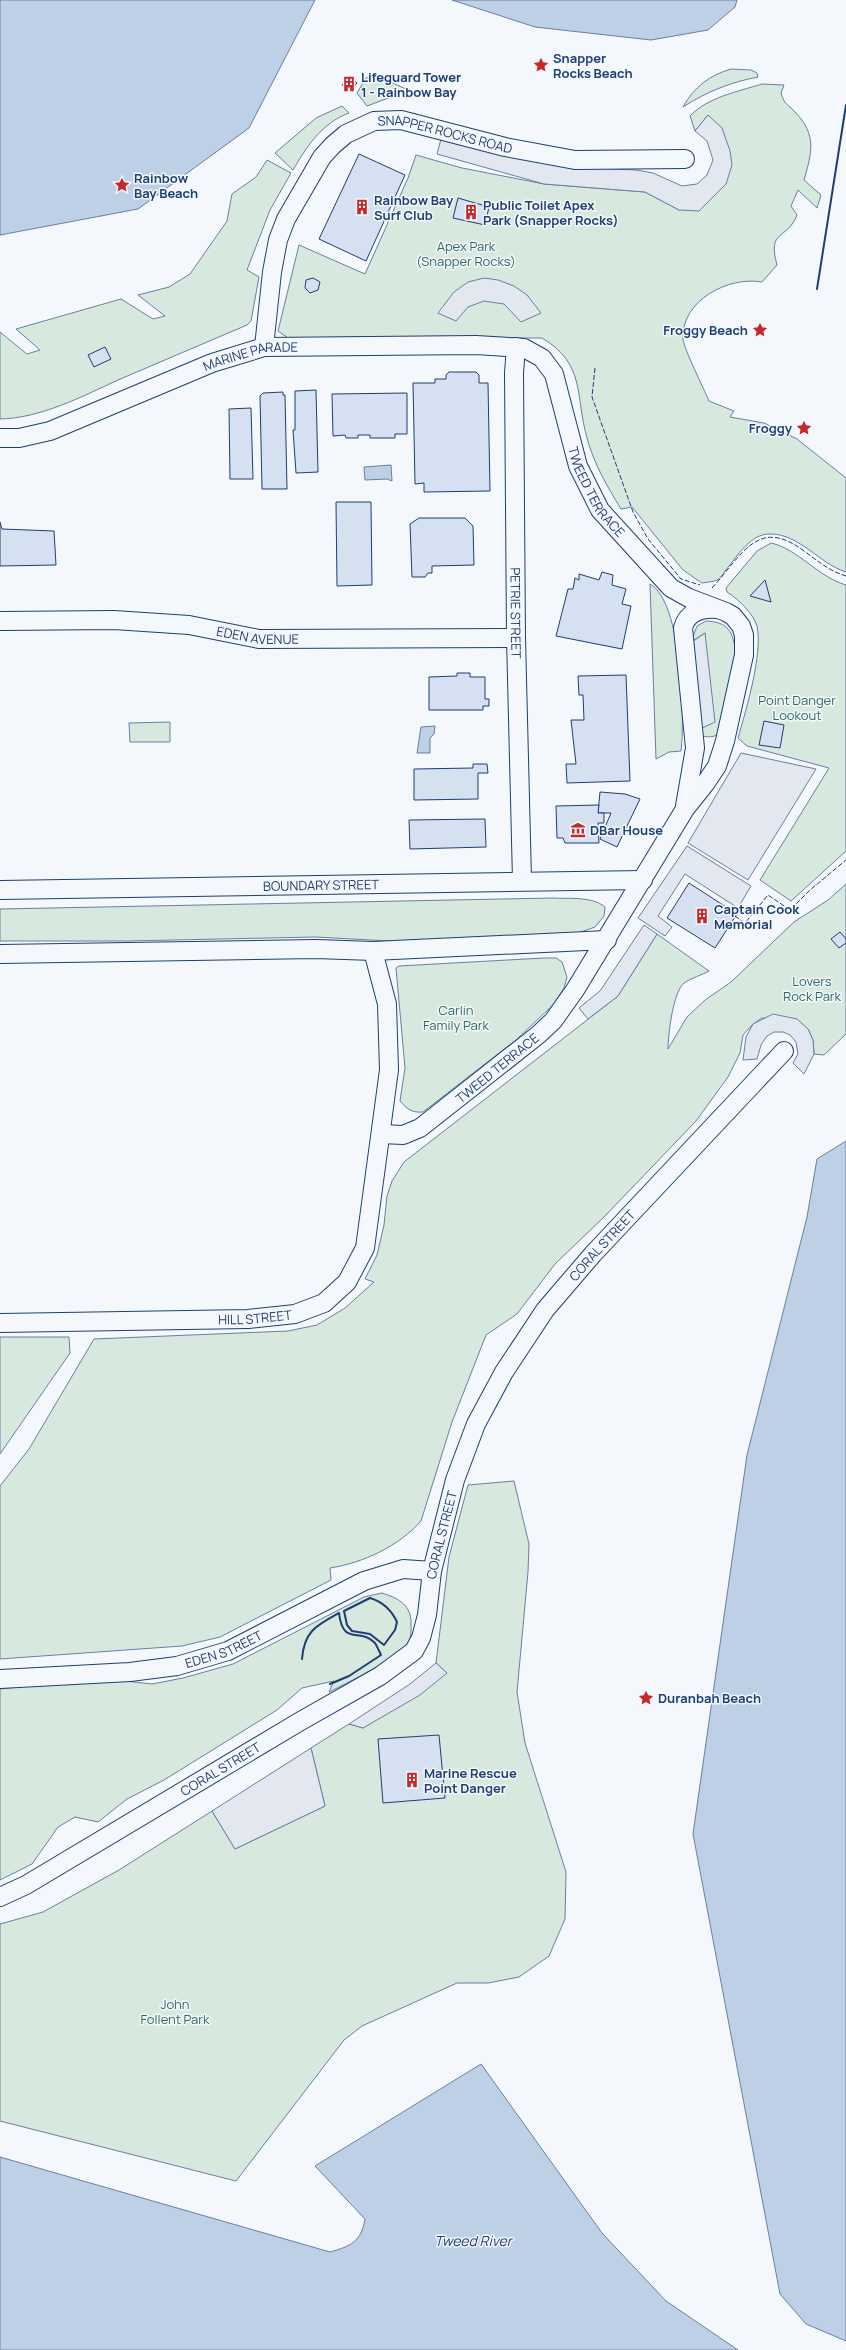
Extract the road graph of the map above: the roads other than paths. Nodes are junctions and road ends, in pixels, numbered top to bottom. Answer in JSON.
{"nodes":[{"id":1,"x":685,"y":159,"type":"dead end"},
{"id":2,"x":264,"y":347,"type":"junction"},
{"id":3,"x":516,"y":347,"type":"junction"},
{"id":4,"x":0,"y":438,"type":"edge"},
{"id":5,"x":666,"y":583,"type":"junction"},
{"id":6,"x":718,"y":610,"type":"junction"},
{"id":7,"x":0,"y":621,"type":"edge"},
{"id":8,"x":682,"y":630,"type":"junction"},
{"id":9,"x":516,"y":638,"type":"junction"},
{"id":10,"x":695,"y":754,"type":"junction"},
{"id":11,"x":720,"y":757,"type":"junction"},
{"id":12,"x":685,"y":809,"type":"junction"},
{"id":13,"x":522,"y":880,"type":"junction"},
{"id":14,"x":643,"y":880,"type":"junction"},
{"id":15,"x":0,"y":890,"type":"edge"},
{"id":16,"x":607,"y":940,"type":"junction"},
{"id":17,"x":373,"y":951,"type":"junction"},
{"id":18,"x":0,"y":954,"type":"edge"},
{"id":19,"x":784,"y":1050,"type":"dead end"},
{"id":20,"x":382,"y":1134,"type":"junction"},
{"id":21,"x":0,"y":1323,"type":"edge"},
{"id":22,"x":432,"y":1571,"type":"junction"},
{"id":23,"x":0,"y":1679,"type":"edge"},
{"id":24,"x":0,"y":1897,"type":"edge"}],
"edges":[{"from":1,"to":2,"type":"street","name":"SNAPPER ROCKS ROAD"},
{"from":2,"to":3,"type":"street","name":"MARINE PARADE"},
{"from":2,"to":4,"type":"street","name":"MARINE PARADE"},
{"from":3,"to":5,"type":"street","name":"TWEED TERRACE"},
{"from":3,"to":9,"type":"street","name":"PETRIE STREET"},
{"from":5,"to":6,"type":"street","name":"TWEED TERRACE"},
{"from":5,"to":8,"type":"street","name":"TWEED TERRACE"},
{"from":6,"to":8,"type":"street"},
{"from":6,"to":11,"type":"street","name":"TWEED TERRACE"},
{"from":7,"to":9,"type":"street","name":"EDEN AVENUE"},
{"from":8,"to":10,"type":"street","name":"TWEED TERRACE"},
{"from":9,"to":13,"type":"street","name":"PETRIE STREET"},
{"from":10,"to":11,"type":"street"},
{"from":10,"to":12,"type":"street","name":"TWEED TERRACE"},
{"from":11,"to":12,"type":"street","name":"TWEED TERRACE"},
{"from":12,"to":14,"type":"street","name":"TWEED TERRACE"},
{"from":13,"to":14,"type":"street","name":"BOUNDARY STREET"},
{"from":13,"to":15,"type":"street","name":"BOUNDARY STREET"},
{"from":14,"to":16,"type":"street","name":"TWEED TERRACE"},
{"from":16,"to":17,"type":"street"},
{"from":16,"to":20,"type":"street","name":"TWEED TERRACE"},
{"from":17,"to":18,"type":"street"},
{"from":17,"to":20,"type":"street"},
{"from":19,"to":22,"type":"street","name":"CORAL STREET"},
{"from":20,"to":21,"type":"street","name":"HILL STREET"},
{"from":22,"to":23,"type":"street","name":"EDEN STREET"},
{"from":22,"to":24,"type":"street","name":"CORAL STREET"}]}
